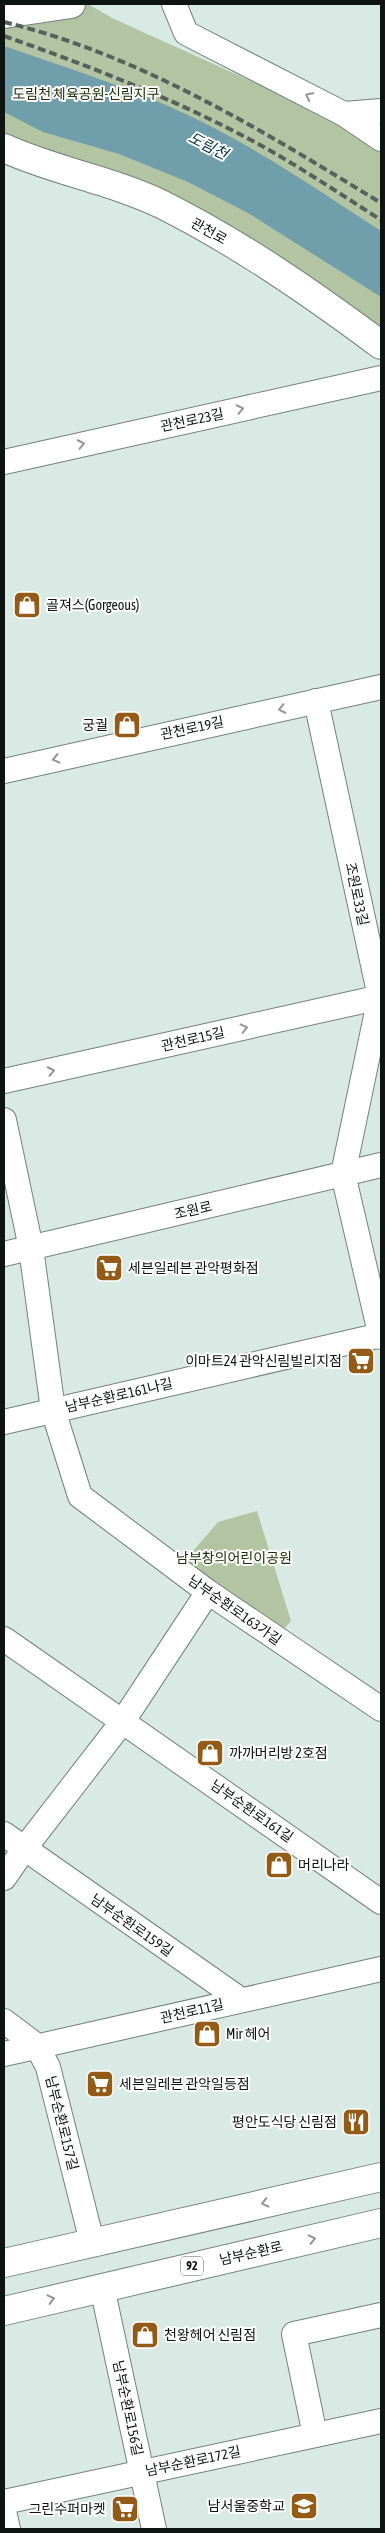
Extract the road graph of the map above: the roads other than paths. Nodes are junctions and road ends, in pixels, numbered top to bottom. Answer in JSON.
{"nodes":[{"id":1,"x":72,"y":4,"type":"edge"},
{"id":2,"x":174,"y":4,"type":"edge"},
{"id":3,"x":4,"y":14,"type":"edge"},
{"id":4,"x":381,"y":111,"type":"edge"},
{"id":5,"x":344,"y":114,"type":"junction"},
{"id":6,"x":381,"y":139,"type":"edge"},
{"id":7,"x":9,"y":152,"type":"edge"},
{"id":8,"x":381,"y":345,"type":"edge"},
{"id":9,"x":381,"y":378,"type":"edge"},
{"id":10,"x":4,"y":462,"type":"edge"},
{"id":11,"x":381,"y":687,"type":"edge"},
{"id":12,"x":316,"y":701,"type":"junction"},
{"id":13,"x":4,"y":771,"type":"edge"},
{"id":14,"x":381,"y":997,"type":"edge"},
{"id":15,"x":4,"y":1081,"type":"edge"},
{"id":16,"x":4,"y":1120,"type":"edge"},
{"id":17,"x":381,"y":1165,"type":"edge"},
{"id":18,"x":343,"y":1174,"type":"junction"},
{"id":19,"x":31,"y":1248,"type":"junction"},
{"id":20,"x":4,"y":1254,"type":"edge"},
{"id":21,"x":381,"y":1336,"type":"edge"},
{"id":22,"x":53,"y":1410,"type":"junction"},
{"id":23,"x":4,"y":1422,"type":"edge"},
{"id":24,"x":208,"y":1592,"type":"junction"},
{"id":25,"x":4,"y":1639,"type":"edge"},
{"id":26,"x":381,"y":1709,"type":"edge"},
{"id":27,"x":122,"y":1721,"type":"junction"},
{"id":28,"x":4,"y":1834,"type":"edge"},
{"id":29,"x":24,"y":1849,"type":"junction"},
{"id":30,"x":4,"y":1878,"type":"edge"},
{"id":31,"x":381,"y":1902,"type":"edge"},
{"id":32,"x":381,"y":1969,"type":"edge"},
{"id":33,"x":241,"y":2000,"type":"junction"},
{"id":34,"x":4,"y":2021,"type":"edge"},
{"id":35,"x":37,"y":2046,"type":"junction"},
{"id":36,"x":4,"y":2054,"type":"edge"},
{"id":37,"x":381,"y":2177,"type":"edge"},
{"id":38,"x":381,"y":2223,"type":"edge"},
{"id":39,"x":92,"y":2242,"type":"junction"},
{"id":40,"x":4,"y":2263,"type":"edge"},
{"id":41,"x":102,"y":2287,"type":"junction"},
{"id":42,"x":4,"y":2311,"type":"edge"},
{"id":43,"x":381,"y":2314,"type":"edge"},
{"id":44,"x":381,"y":2421,"type":"edge"},
{"id":45,"x":315,"y":2435,"type":"junction"},
{"id":46,"x":141,"y":2472,"type":"junction"},
{"id":47,"x":4,"y":2502,"type":"edge"},
{"id":48,"x":4,"y":2511,"type":"edge"},
{"id":49,"x":8,"y":2529,"type":"edge"},
{"id":50,"x":154,"y":2529,"type":"edge"}],
"edges":[{"from":1,"to":3,"type":"main road"},
{"from":5,"to":2,"type":"street","one_way":true},
{"from":4,"to":5,"type":"street"},
{"from":5,"to":6,"type":"street"},
{"from":7,"to":8,"type":"main road","name":"관천로"},
{"from":10,"to":9,"type":"street","name":"관천로23길","one_way":true},
{"from":11,"to":12,"type":"street","name":"관천로19길"},
{"from":12,"to":13,"type":"street","name":"관천로19길","one_way":true},
{"from":12,"to":14,"type":"street","name":"조원로33길"},
{"from":15,"to":14,"type":"street","name":"관천로15길","one_way":true},
{"from":14,"to":18,"type":"street","name":"조원로33길"},
{"from":16,"to":19,"type":"street","name":"남부순환로163가길"},
{"from":17,"to":18,"type":"street","name":"조원로"},
{"from":18,"to":19,"type":"street","name":"조원로"},
{"from":18,"to":21,"type":"street"},
{"from":19,"to":20,"type":"street","name":"조원로"},
{"from":19,"to":22,"type":"street","name":"남부순환로163가길"},
{"from":21,"to":22,"type":"street","name":"남부순환로161나길"},
{"from":22,"to":23,"type":"street","name":"남부순환로161나길"},
{"from":22,"to":24,"type":"street","name":"남부순환로163가길"},
{"from":24,"to":26,"type":"street","name":"남부순환로163가길"},
{"from":24,"to":27,"type":"street"},
{"from":25,"to":27,"type":"street","name":"남부순환로161길"},
{"from":27,"to":29,"type":"street"},
{"from":27,"to":31,"type":"street","name":"남부순환로161길"},
{"from":28,"to":29,"type":"street","name":"남부순환로159길"},
{"from":29,"to":30,"type":"street"},
{"from":29,"to":33,"type":"street","name":"남부순환로159길"},
{"from":32,"to":33,"type":"street","name":"관천로11길"},
{"from":33,"to":35,"type":"street","name":"관천로11길"},
{"from":34,"to":35,"type":"street","name":"남부순환로157길"},
{"from":35,"to":36,"type":"street","name":"관천로11길"},
{"from":35,"to":39,"type":"street","name":"남부순환로157길"},
{"from":37,"to":39,"type":"main road","one_way":true},
{"from":41,"to":38,"type":"main road","name":"남부순환로","number":"92","one_way":true},
{"from":39,"to":40,"type":"main road"},
{"from":42,"to":41,"type":"main road","name":"남부순환로","number":"92","one_way":true},
{"from":41,"to":46,"type":"street","name":"남부순환로156길"},
{"from":43,"to":45,"type":"street"},
{"from":44,"to":45,"type":"street","name":"남부순환로172길"},
{"from":45,"to":46,"type":"street","name":"남부순환로172길"},
{"from":46,"to":47,"type":"street","name":"남부순환로172길"},
{"from":46,"to":50,"type":"street","name":"남부순환로156길"},
{"from":48,"to":49,"type":"street"}]}
